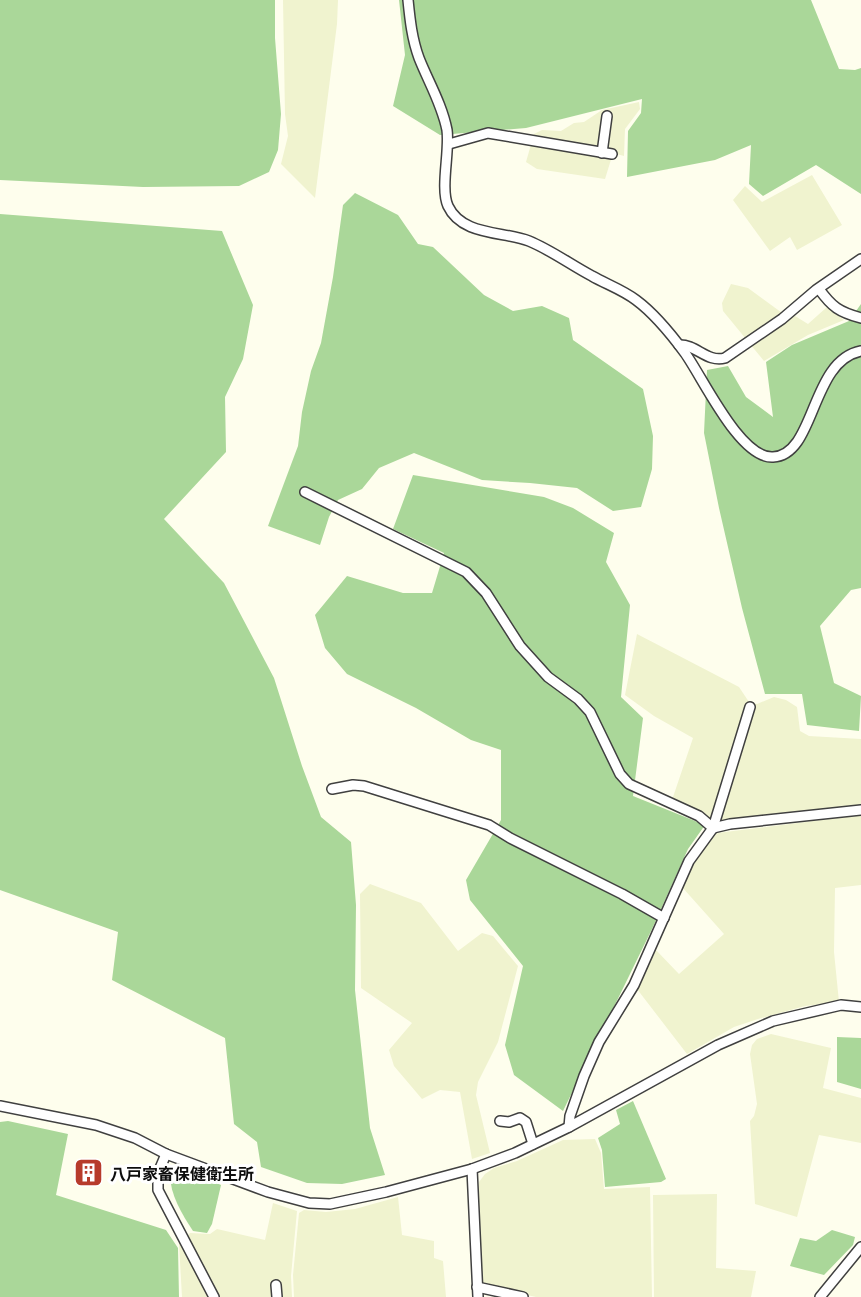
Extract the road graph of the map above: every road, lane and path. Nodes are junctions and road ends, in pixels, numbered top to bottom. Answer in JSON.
{"nodes":[{"id":1,"x":408,"y":0,"type":"edge"},
{"id":2,"x":607,"y":116,"type":"dead end"},
{"id":3,"x":449,"y":144,"type":"junction"},
{"id":4,"x":861,"y":259,"type":"edge"},
{"id":5,"x":819,"y":289,"type":"junction"},
{"id":6,"x":861,"y":318,"type":"edge"},
{"id":7,"x":679,"y":345,"type":"junction"},
{"id":8,"x":861,"y":351,"type":"edge"},
{"id":9,"x":305,"y":492,"type":"dead end"},
{"id":10,"x":750,"y":707,"type":"dead end"},
{"id":11,"x":332,"y":789,"type":"dead end"},
{"id":12,"x":861,"y":810,"type":"edge"},
{"id":13,"x":713,"y":828,"type":"junction"},
{"id":14,"x":664,"y":918,"type":"junction"},
{"id":15,"x":861,"y":1007,"type":"edge"},
{"id":16,"x":0,"y":1106,"type":"edge"},
{"id":17,"x":500,"y":1121,"type":"dead end"},
{"id":18,"x":569,"y":1127,"type":"junction"},
{"id":19,"x":533,"y":1144,"type":"junction"},
{"id":20,"x":166,"y":1154,"type":"junction"},
{"id":21,"x":472,"y":1168,"type":"junction"},
{"id":22,"x":861,"y":1247,"type":"edge"},
{"id":23,"x":276,"y":1285,"type":"dead end"},
{"id":24,"x":477,"y":1287,"type":"junction"},
{"id":25,"x":214,"y":1297,"type":"edge"},
{"id":26,"x":277,"y":1297,"type":"edge"},
{"id":27,"x":478,"y":1297,"type":"edge"},
{"id":28,"x":523,"y":1297,"type":"edge"},
{"id":29,"x":820,"y":1297,"type":"edge"}],
"edges":[{"from":1,"to":3,"type":"street"},
{"from":2,"to":3,"type":"street"},
{"from":3,"to":7,"type":"street"},
{"from":4,"to":5,"type":"street"},
{"from":5,"to":6,"type":"street"},
{"from":5,"to":7,"type":"street"},
{"from":7,"to":8,"type":"street"},
{"from":9,"to":13,"type":"street"},
{"from":10,"to":13,"type":"street"},
{"from":11,"to":14,"type":"street"},
{"from":12,"to":13,"type":"street"},
{"from":13,"to":14,"type":"street"},
{"from":14,"to":18,"type":"street"},
{"from":15,"to":18,"type":"street"},
{"from":16,"to":20,"type":"street"},
{"from":17,"to":19,"type":"street"},
{"from":18,"to":19,"type":"street"},
{"from":19,"to":21,"type":"street"},
{"from":20,"to":21,"type":"street"},
{"from":20,"to":25,"type":"street"},
{"from":21,"to":24,"type":"street"},
{"from":22,"to":29,"type":"street"},
{"from":23,"to":26,"type":"street"},
{"from":24,"to":27,"type":"street"},
{"from":24,"to":28,"type":"street"}]}
